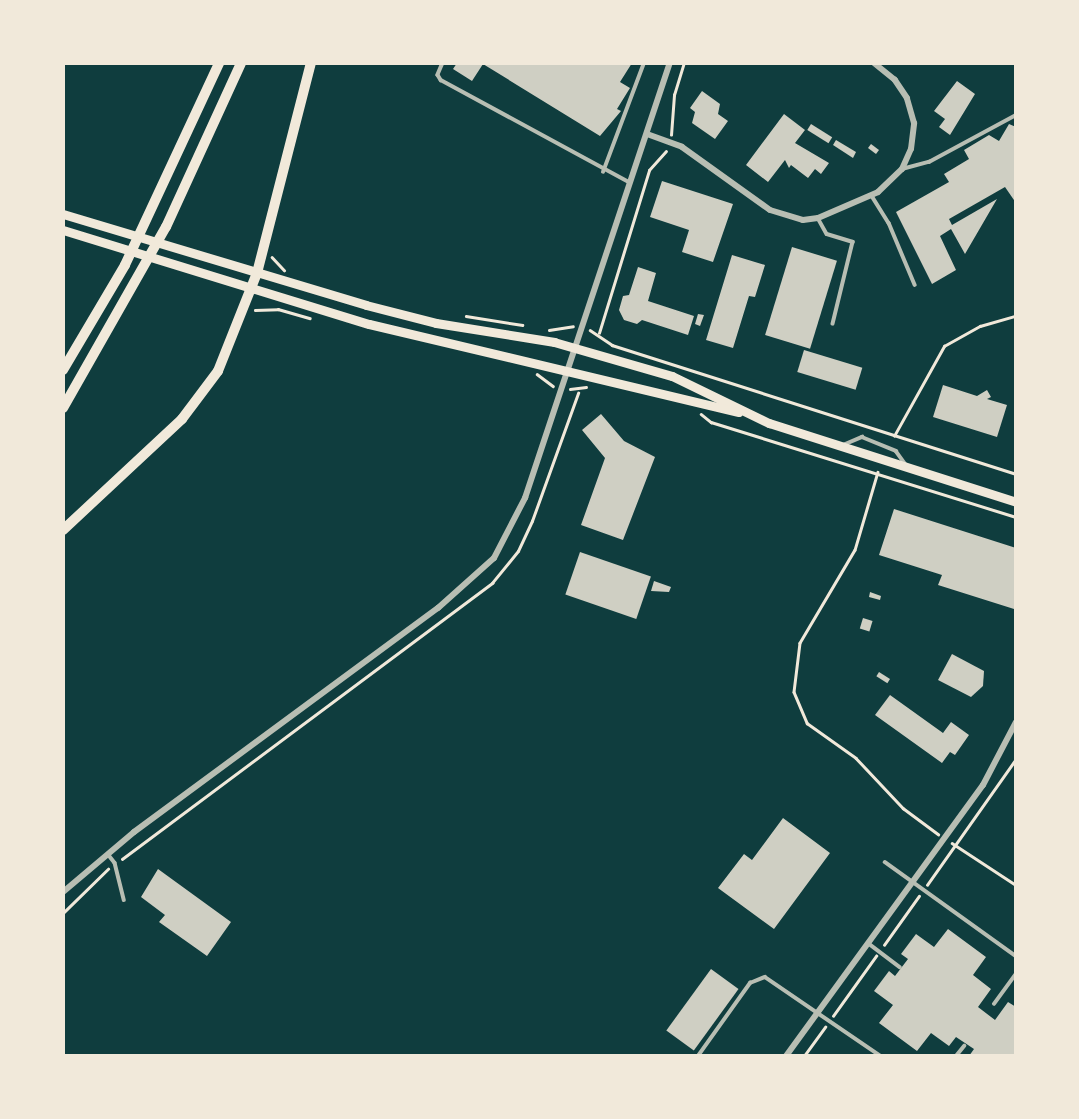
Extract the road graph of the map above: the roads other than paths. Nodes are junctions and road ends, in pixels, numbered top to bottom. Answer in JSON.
{"nodes":[{"id":1,"x":219,"y":63,"type":"edge"},
{"id":2,"x":241,"y":63,"type":"edge"},
{"id":3,"x":311,"y":63,"type":"edge"},
{"id":4,"x":443,"y":63,"type":"edge"},
{"id":5,"x":644,"y":63,"type":"edge"},
{"id":6,"x":670,"y":63,"type":"edge"},
{"id":7,"x":874,"y":63,"type":"edge"},
{"id":8,"x":1016,"y":115,"type":"edge"},
{"id":9,"x":647,"y":134,"type":"junction"},
{"id":10,"x":902,"y":169,"type":"junction"},
{"id":11,"x":603,"y":172,"type":"junction"},
{"id":12,"x":631,"y":183,"type":"junction"},
{"id":13,"x":872,"y":197,"type":"junction"},
{"id":14,"x":63,"y":214,"type":"edge"},
{"id":15,"x":818,"y":218,"type":"junction"},
{"id":16,"x":63,"y":230,"type":"edge"},
{"id":17,"x":257,"y":273,"type":"junction"},
{"id":18,"x":915,"y":285,"type":"dead end"},
{"id":19,"x":252,"y":289,"type":"junction"},
{"id":20,"x":833,"y":324,"type":"dead end"},
{"id":21,"x":575,"y":347,"type":"junction"},
{"id":22,"x":66,"y":362,"type":"edge"},
{"id":23,"x":569,"y":368,"type":"junction"},
{"id":24,"x":63,"y":370,"type":"edge"},
{"id":25,"x":63,"y":408,"type":"edge"},
{"id":26,"x":744,"y":413,"type":"junction"},
{"id":27,"x":842,"y":446,"type":"junction"},
{"id":28,"x":906,"y":467,"type":"junction"},
{"id":29,"x":1016,"y":502,"type":"edge"},
{"id":30,"x":63,"y":530,"type":"edge"},
{"id":31,"x":1016,"y":722,"type":"edge"},
{"id":32,"x":107,"y":853,"type":"junction"},
{"id":33,"x":885,"y":862,"type":"dead end"},
{"id":34,"x":913,"y":881,"type":"junction"},
{"id":35,"x":63,"y":892,"type":"edge"},
{"id":36,"x":124,"y":900,"type":"dead end"},
{"id":37,"x":868,"y":943,"type":"junction"},
{"id":38,"x":1016,"y":956,"type":"edge"},
{"id":39,"x":900,"y":967,"type":"dead end"},
{"id":40,"x":1016,"y":974,"type":"edge"},
{"id":41,"x":994,"y":1004,"type":"dead end"},
{"id":42,"x":819,"y":1010,"type":"junction"},
{"id":43,"x":964,"y":1046,"type":"dead end"},
{"id":44,"x":698,"y":1056,"type":"edge"},
{"id":45,"x":786,"y":1056,"type":"edge"},
{"id":46,"x":881,"y":1056,"type":"edge"},
{"id":47,"x":956,"y":1056,"type":"edge"}],
"edges":[{"from":1,"to":22,"type":"highway"},
{"from":2,"to":25,"type":"highway"},
{"from":3,"to":17,"type":"highway"},
{"from":4,"to":11,"type":"lane"},
{"from":5,"to":11,"type":"lane"},
{"from":6,"to":9,"type":"street"},
{"from":7,"to":10,"type":"street"},
{"from":8,"to":10,"type":"lane"},
{"from":9,"to":12,"type":"street"},
{"from":9,"to":15,"type":"street"},
{"from":10,"to":13,"type":"street"},
{"from":11,"to":12,"type":"lane"},
{"from":12,"to":21,"type":"street"},
{"from":13,"to":15,"type":"street"},
{"from":13,"to":18,"type":"lane"},
{"from":14,"to":17,"type":"main road"},
{"from":15,"to":20,"type":"lane"},
{"from":16,"to":19,"type":"main road"},
{"from":17,"to":19,"type":"highway"},
{"from":17,"to":21,"type":"main road"},
{"from":19,"to":23,"type":"main road"},
{"from":19,"to":30,"type":"highway"},
{"from":21,"to":23,"type":"street"},
{"from":21,"to":26,"type":"main road"},
{"from":22,"to":24,"type":"highway"},
{"from":23,"to":26,"type":"main road"},
{"from":23,"to":32,"type":"street"},
{"from":26,"to":27,"type":"main road"},
{"from":27,"to":28,"type":"main road"},
{"from":27,"to":28,"type":"lane"},
{"from":28,"to":29,"type":"main road"},
{"from":31,"to":34,"type":"street"},
{"from":32,"to":35,"type":"street"},
{"from":32,"to":36,"type":"lane"},
{"from":33,"to":34,"type":"lane"},
{"from":34,"to":37,"type":"street"},
{"from":34,"to":38,"type":"lane"},
{"from":37,"to":39,"type":"lane"},
{"from":37,"to":42,"type":"street"},
{"from":40,"to":41,"type":"lane"},
{"from":42,"to":44,"type":"lane"},
{"from":42,"to":45,"type":"street"},
{"from":42,"to":46,"type":"lane"},
{"from":43,"to":47,"type":"lane"}]}
